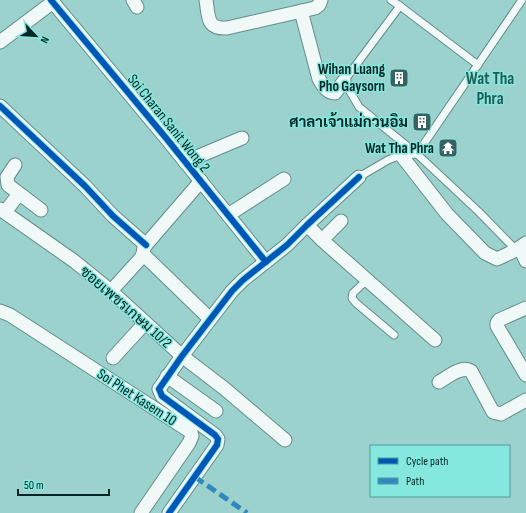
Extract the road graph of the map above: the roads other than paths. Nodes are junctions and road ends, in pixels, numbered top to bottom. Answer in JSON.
{"nodes":[{"id":1,"x":206,"y":0,"type":"edge"},
{"id":2,"x":321,"y":0,"type":"edge"},
{"id":3,"x":391,"y":0,"type":"edge"},
{"id":4,"x":522,"y":0,"type":"edge"},
{"id":5,"x":52,"y":1,"type":"edge"},
{"id":6,"x":400,"y":6,"type":"junction"},
{"id":7,"x":301,"y":11,"type":"junction"},
{"id":8,"x":0,"y":42,"type":"edge"},
{"id":9,"x":478,"y":65,"type":"junction"},
{"id":10,"x":344,"y":81,"type":"junction"},
{"id":11,"x":2,"y":111,"type":"edge"},
{"id":12,"x":242,"y":138,"type":"dead end"},
{"id":13,"x":417,"y":154,"type":"junction"},
{"id":14,"x":401,"y":155,"type":"junction"},
{"id":15,"x":185,"y":162,"type":"junction"},
{"id":16,"x":15,"y":165,"type":"dead end"},
{"id":17,"x":359,"y":177,"type":"joint"},
{"id":18,"x":284,"y":179,"type":"dead end"},
{"id":19,"x":201,"y":182,"type":"junction"},
{"id":20,"x":19,"y":194,"type":"junction"},
{"id":21,"x":41,"y":210,"type":"dead end"},
{"id":22,"x":2,"y":211,"type":"edge"},
{"id":23,"x":228,"y":215,"type":"junction"},
{"id":24,"x":341,"y":221,"type":"dead end"},
{"id":25,"x":307,"y":225,"type":"junction"},
{"id":26,"x":322,"y":240,"type":"junction"},
{"id":27,"x":521,"y":247,"type":"edge"},
{"id":28,"x":145,"y":249,"type":"junction"},
{"id":29,"x":526,"y":261,"type":"edge"},
{"id":30,"x":266,"y":262,"type":"junction"},
{"id":31,"x":367,"y":280,"type":"junction"},
{"id":32,"x":111,"y":291,"type":"junction"},
{"id":33,"x":526,"y":308,"type":"edge"},
{"id":34,"x":0,"y":311,"type":"edge"},
{"id":35,"x":210,"y":319,"type":"junction"},
{"id":36,"x":145,"y":323,"type":"junction"},
{"id":37,"x":394,"y":335,"type":"dead end"},
{"id":38,"x":435,"y":340,"type":"dead end"},
{"id":39,"x":182,"y":356,"type":"junction"},
{"id":40,"x":113,"y":358,"type":"dead end"},
{"id":41,"x":526,"y":375,"type":"edge"},
{"id":42,"x":167,"y":376,"type":"junction"},
{"id":43,"x":439,"y":382,"type":"dead end"},
{"id":44,"x":526,"y":400,"type":"edge"},
{"id":45,"x":216,"y":411,"type":"dead end"},
{"id":46,"x":285,"y":440,"type":"dead end"},
{"id":47,"x":141,"y":513,"type":"edge"},
{"id":48,"x":169,"y":513,"type":"edge"}],
"edges":[{"from":1,"to":7,"type":"street"},
{"from":2,"to":7,"type":"street"},
{"from":3,"to":6,"type":"lane"},
{"from":4,"to":9,"type":"lane"},
{"from":5,"to":8,"type":"street"},
{"from":5,"to":15,"type":"street","name":"Soi Charan Sanit Wong 2"},
{"from":6,"to":9,"type":"lane"},
{"from":6,"to":10,"type":"lane"},
{"from":7,"to":10,"type":"street"},
{"from":9,"to":13,"type":"lane"},
{"from":10,"to":13,"type":"lane"},
{"from":11,"to":28,"type":"street"},
{"from":12,"to":15,"type":"street"},
{"from":13,"to":14,"type":"lane"},
{"from":13,"to":27,"type":"lane"},
{"from":14,"to":17,"type":"lane"},
{"from":14,"to":27,"type":"street"},
{"from":15,"to":19,"type":"street","name":"Soi Charan Sanit Wong 2"},
{"from":16,"to":20,"type":"street"},
{"from":17,"to":25,"type":"street"},
{"from":18,"to":23,"type":"street"},
{"from":19,"to":23,"type":"street","name":"Soi Charan Sanit Wong 2"},
{"from":19,"to":28,"type":"street"},
{"from":20,"to":21,"type":"street"},
{"from":20,"to":22,"type":"street"},
{"from":22,"to":32,"type":"street","name":"ซอยเพชรเกษม 10/2"},
{"from":23,"to":30,"type":"street","name":"Soi Charan Sanit Wong 2"},
{"from":24,"to":26,"type":"street"},
{"from":25,"to":26,"type":"street"},
{"from":25,"to":30,"type":"street"},
{"from":26,"to":31,"type":"street"},
{"from":27,"to":29,"type":"street"},
{"from":28,"to":32,"type":"street"},
{"from":28,"to":35,"type":"street"},
{"from":30,"to":35,"type":"street"},
{"from":31,"to":37,"type":"lane"},
{"from":31,"to":38,"type":"street"},
{"from":32,"to":36,"type":"street","name":"ซอยเพชรเกษม 10/2"},
{"from":33,"to":41,"type":"street"},
{"from":34,"to":47,"type":"street","name":"Soi Phet Kasem 10"},
{"from":35,"to":39,"type":"street"},
{"from":36,"to":39,"type":"street","name":"ซอยเพชรเกษม 10/2"},
{"from":36,"to":40,"type":"street"},
{"from":39,"to":42,"type":"street"},
{"from":39,"to":46,"type":"street","name":"ซอยเพชรเกษม 10/2"},
{"from":42,"to":45,"type":"street"},
{"from":42,"to":48,"type":"street"},
{"from":43,"to":44,"type":"street"}]}
